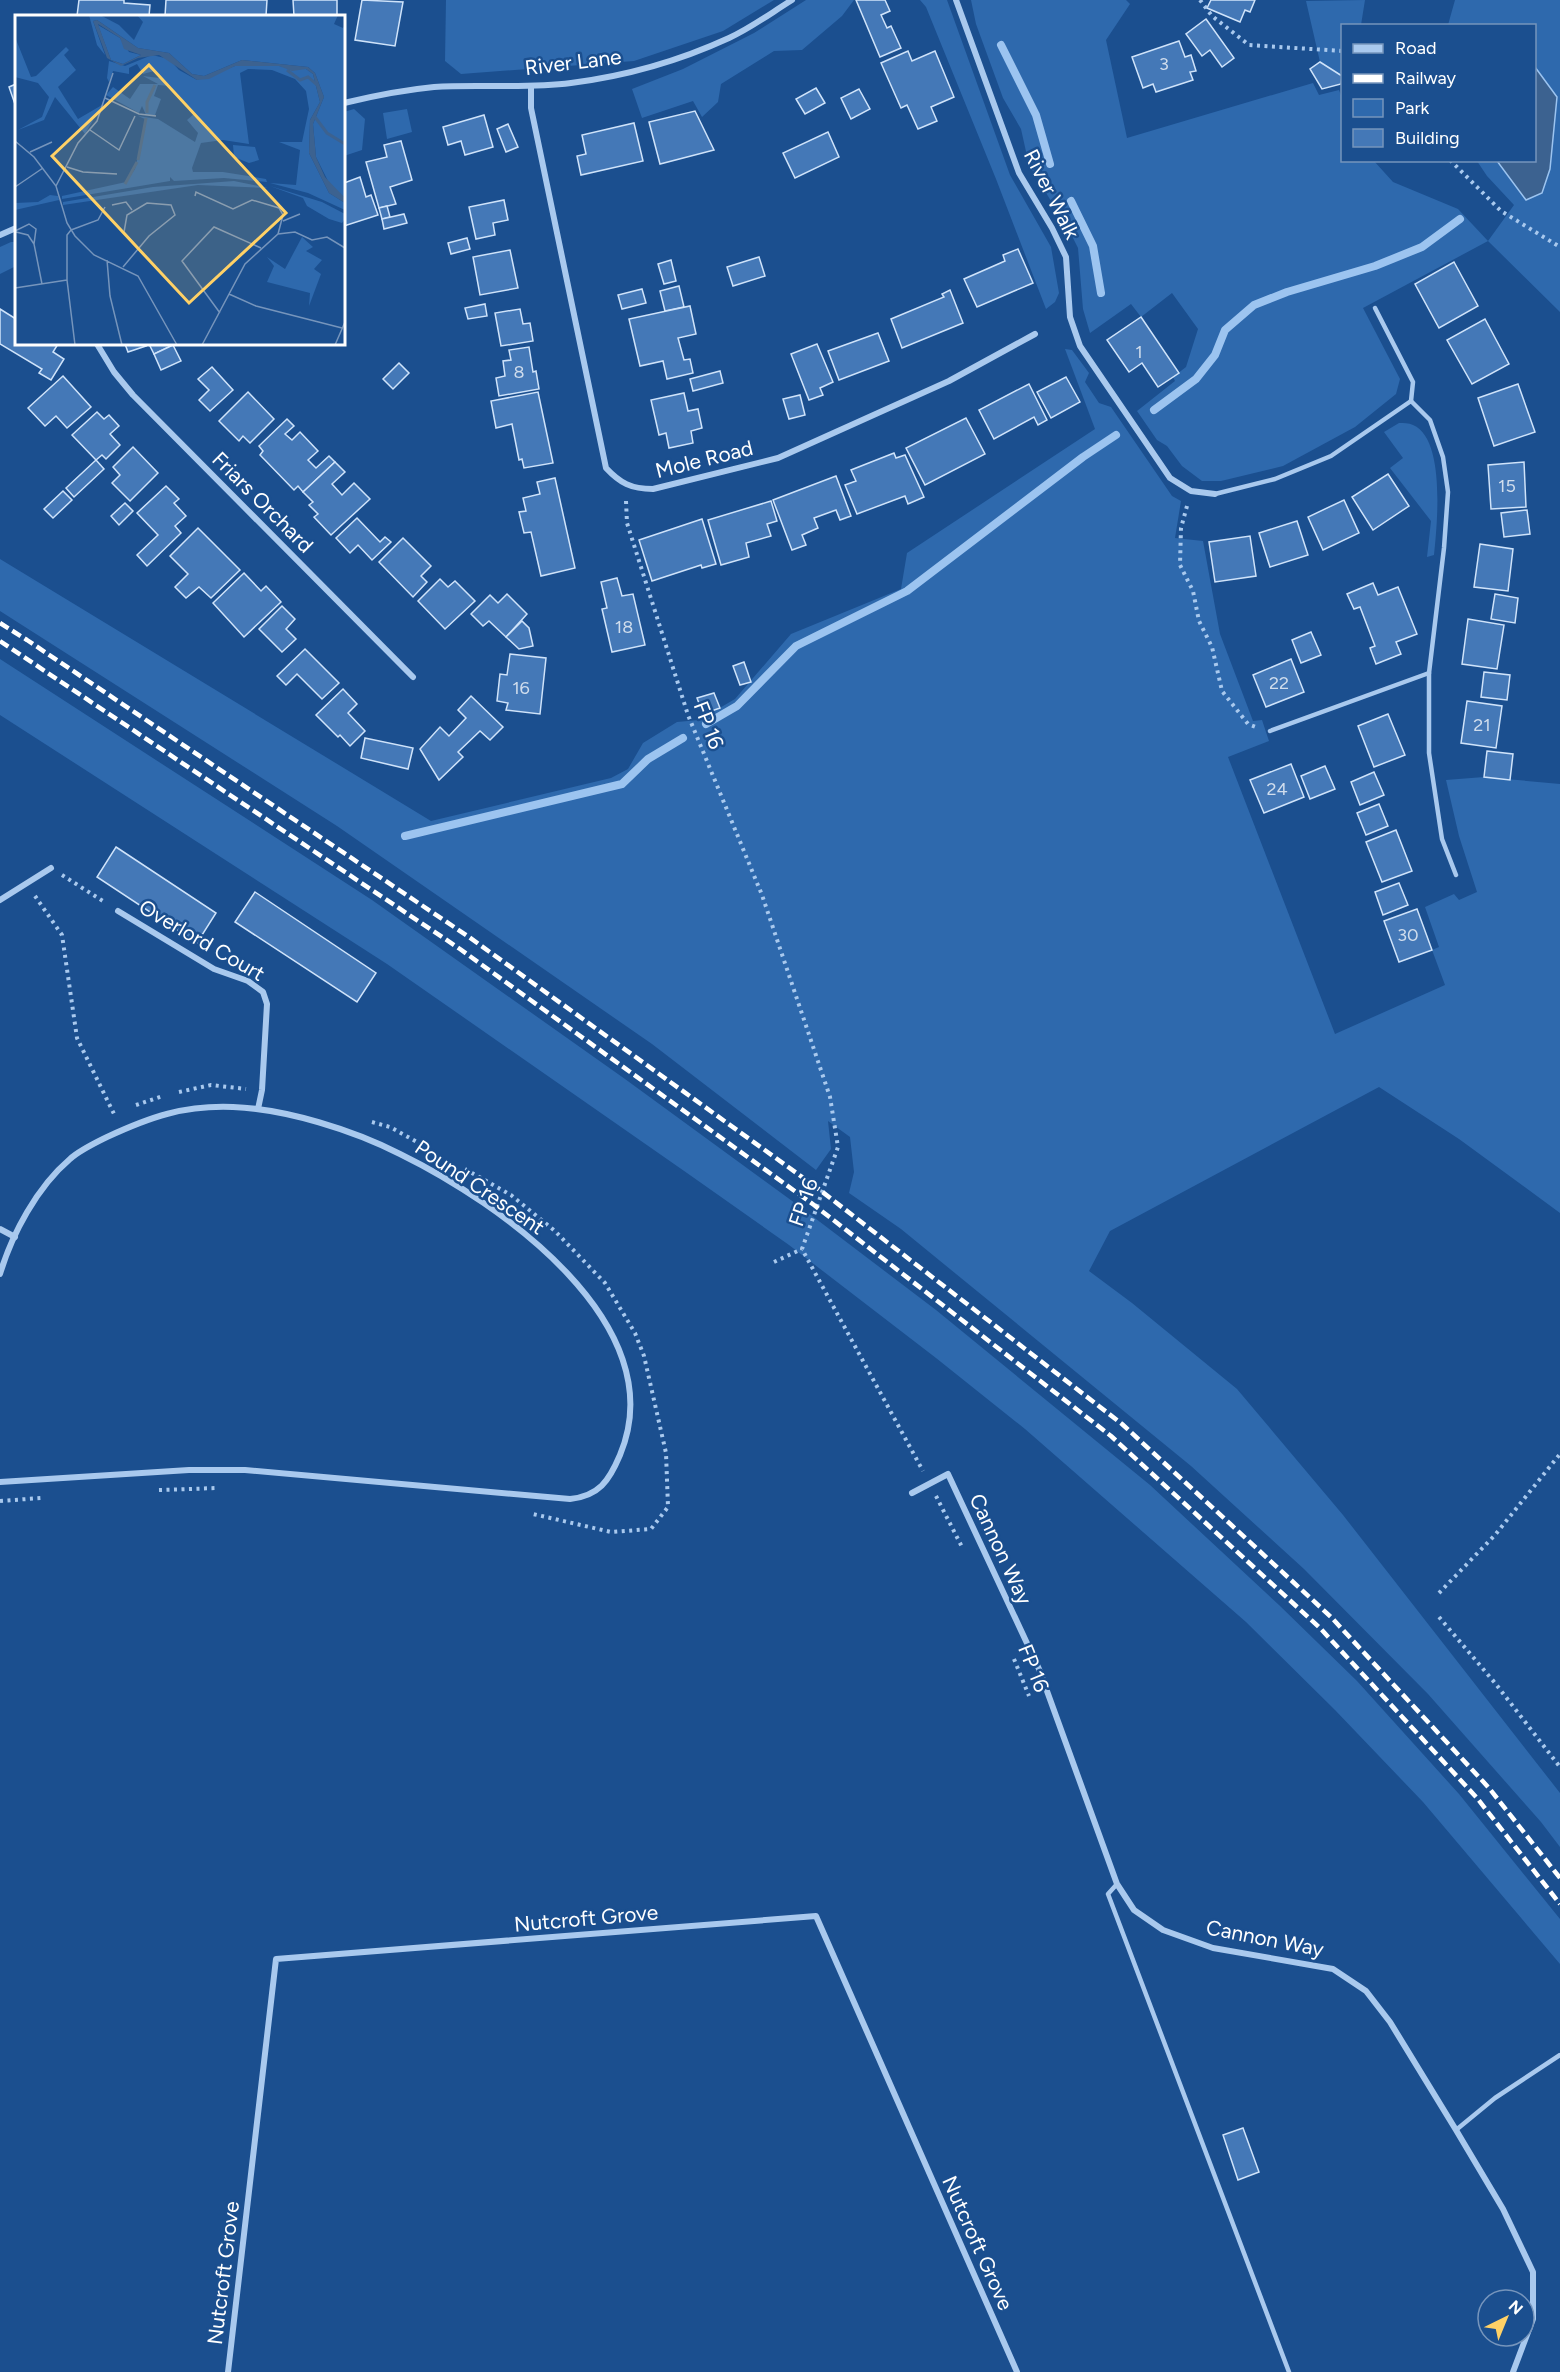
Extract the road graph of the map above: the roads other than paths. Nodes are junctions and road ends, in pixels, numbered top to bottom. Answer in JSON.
{"nodes":[{"id":1,"x":792,"y":0,"type":"edge"},
{"id":2,"x":956,"y":0,"type":"edge"},
{"id":3,"x":531,"y":86,"type":"junction"},
{"id":4,"x":345,"y":103,"type":"edge"},
{"id":5,"x":15,"y":228,"type":"edge"},
{"id":6,"x":0,"y":235,"type":"edge"},
{"id":7,"x":1376,"y":308,"type":"dead end"},
{"id":8,"x":1035,"y":334,"type":"dead end"},
{"id":9,"x":98,"y":345,"type":"edge"},
{"id":10,"x":1411,"y":401,"type":"junction"},
{"id":11,"x":1215,"y":494,"type":"joint"},
{"id":12,"x":1428,"y":673,"type":"junction"},
{"id":13,"x":414,"y":677,"type":"dead end"},
{"id":14,"x":1270,"y":731,"type":"road end"},
{"id":15,"x":51,"y":868,"type":"road end"},
{"id":16,"x":1456,"y":875,"type":"dead end"},
{"id":17,"x":0,"y":900,"type":"edge"},
{"id":18,"x":118,"y":911,"type":"road end"},
{"id":19,"x":258,"y":1109,"type":"junction"},
{"id":20,"x":0,"y":1228,"type":"edge"},
{"id":21,"x":15,"y":1237,"type":"junction"},
{"id":22,"x":0,"y":1274,"type":"edge"},
{"id":23,"x":0,"y":1482,"type":"edge"},
{"id":24,"x":912,"y":1493,"type":"dead end"},
{"id":25,"x":1117,"y":1884,"type":"junction"},
{"id":26,"x":1560,"y":2055,"type":"edge"},
{"id":27,"x":1456,"y":2130,"type":"junction"},
{"id":28,"x":228,"y":2372,"type":"edge"},
{"id":29,"x":1017,"y":2372,"type":"edge"},
{"id":30,"x":1288,"y":2372,"type":"edge"},
{"id":31,"x":1513,"y":2372,"type":"edge"}],
"edges":[{"from":1,"to":3,"type":"street","name":"River Lane"},
{"from":2,"to":11,"type":"street","name":"River Walk"},
{"from":3,"to":4,"type":"street","name":"River Lane"},
{"from":3,"to":8,"type":"street","name":"Mole Road"},
{"from":5,"to":6,"type":"street"},
{"from":7,"to":10,"type":"lane"},
{"from":9,"to":13,"type":"street","name":"Friars Orchard"},
{"from":10,"to":11,"type":"lane"},
{"from":10,"to":12,"type":"lane"},
{"from":12,"to":14,"type":"lane"},
{"from":12,"to":16,"type":"lane"},
{"from":15,"to":17,"type":"street"},
{"from":18,"to":19,"type":"street","name":"Overlord Court"},
{"from":19,"to":21,"type":"street","name":"Pound Crescent"},
{"from":19,"to":23,"type":"street","name":"Pound Crescent"},
{"from":20,"to":21,"type":"street"},
{"from":21,"to":22,"type":"street","name":"Pound Crescent"},
{"from":24,"to":25,"type":"street","name":"Cannon Way"},
{"from":25,"to":27,"type":"street","name":"Cannon Way"},
{"from":25,"to":30,"type":"lane"},
{"from":26,"to":27,"type":"lane"},
{"from":27,"to":31,"type":"street","name":"Cannon Way"},
{"from":28,"to":29,"type":"street","name":"Nutcroft Grove"}]}
